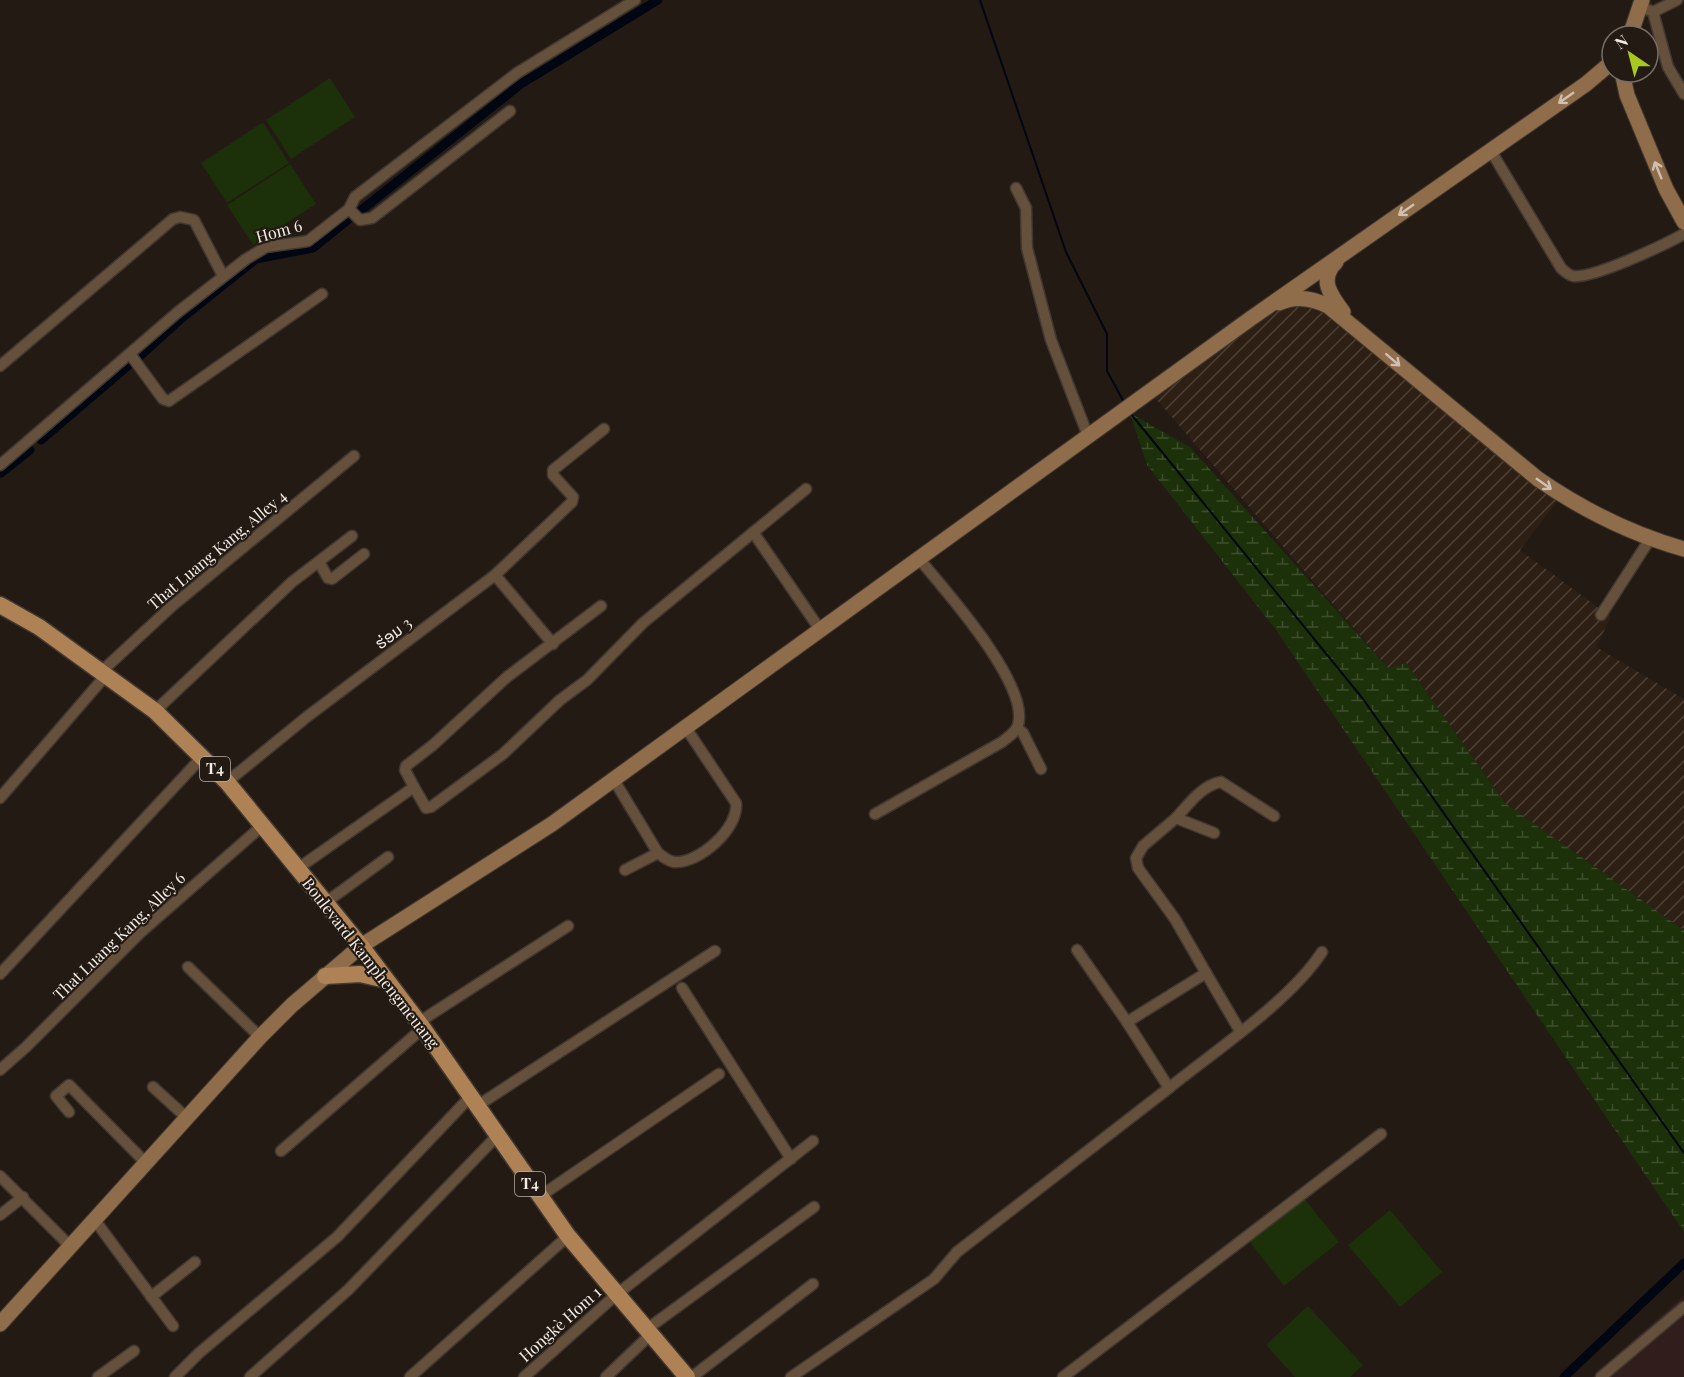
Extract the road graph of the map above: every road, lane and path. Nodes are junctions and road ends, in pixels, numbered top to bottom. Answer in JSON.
{"nodes":[{"id":1,"x":635,"y":0,"type":"edge"},
{"id":2,"x":1677,"y":0,"type":"edge"},
{"id":3,"x":1645,"y":6,"type":"edge"},
{"id":4,"x":1636,"y":24,"type":"edge"},
{"id":5,"x":1600,"y":72,"type":"edge"},
{"id":6,"x":1586,"y":84,"type":"junction"},
{"id":7,"x":1625,"y":84,"type":"edge"},
{"id":8,"x":1684,"y":94,"type":"edge"},
{"id":9,"x":1627,"y":95,"type":"junction"},
{"id":10,"x":510,"y":111,"type":"dead end"},
{"id":11,"x":1491,"y":151,"type":"junction"},
{"id":12,"x":1016,"y":188,"type":"dead end"},
{"id":13,"x":349,"y":209,"type":"junction"},
{"id":14,"x":1684,"y":222,"type":"edge"},
{"id":15,"x":1684,"y":234,"type":"edge"},
{"id":16,"x":1352,"y":248,"type":"junction"},
{"id":17,"x":223,"y":276,"type":"junction"},
{"id":18,"x":322,"y":294,"type":"dead end"},
{"id":19,"x":1250,"y":319,"type":"junction"},
{"id":20,"x":1350,"y":321,"type":"junction"},
{"id":21,"x":130,"y":354,"type":"junction"},
{"id":22,"x":0,"y":366,"type":"edge"},
{"id":23,"x":604,"y":429,"type":"dead end"},
{"id":24,"x":1088,"y":436,"type":"junction"},
{"id":25,"x":354,"y":456,"type":"dead end"},
{"id":26,"x":0,"y":465,"type":"edge"},
{"id":27,"x":806,"y":489,"type":"dead end"},
{"id":28,"x":753,"y":532,"type":"junction"},
{"id":29,"x":352,"y":536,"type":"dead end"},
{"id":30,"x":1650,"y":540,"type":"junction"},
{"id":31,"x":1684,"y":549,"type":"edge"},
{"id":32,"x":364,"y":554,"type":"dead end"},
{"id":33,"x":920,"y":560,"type":"junction"},
{"id":34,"x":319,"y":562,"type":"junction"},
{"id":35,"x":495,"y":575,"type":"junction"},
{"id":36,"x":601,"y":606,"type":"dead end"},
{"id":37,"x":3,"y":611,"type":"edge"},
{"id":38,"x":1601,"y":615,"type":"dead end"},
{"id":39,"x":821,"y":631,"type":"junction"},
{"id":40,"x":553,"y":644,"type":"junction"},
{"id":41,"x":105,"y":673,"type":"junction"},
{"id":42,"x":155,"y":711,"type":"junction"},
{"id":43,"x":686,"y":728,"type":"junction"},
{"id":44,"x":1017,"y":728,"type":"junction"},
{"id":45,"x":203,"y":756,"type":"junction"},
{"id":46,"x":1041,"y":769,"type":"dead end"},
{"id":47,"x":614,"y":780,"type":"junction"},
{"id":48,"x":227,"y":782,"type":"junction"},
{"id":49,"x":414,"y":787,"type":"junction"},
{"id":50,"x":0,"y":798,"type":"edge"},
{"id":51,"x":875,"y":814,"type":"dead end"},
{"id":52,"x":1274,"y":816,"type":"dead end"},
{"id":53,"x":1176,"y":818,"type":"junction"},
{"id":54,"x":262,"y":826,"type":"junction"},
{"id":55,"x":1214,"y":833,"type":"dead end"},
{"id":56,"x":658,"y":853,"type":"junction"},
{"id":57,"x":388,"y":857,"type":"dead end"},
{"id":58,"x":297,"y":869,"type":"junction"},
{"id":59,"x":625,"y":870,"type":"dead end"},
{"id":60,"x":325,"y":903,"type":"junction"},
{"id":61,"x":568,"y":926,"type":"dead end"},
{"id":62,"x":362,"y":946,"type":"junction"},
{"id":63,"x":1077,"y":950,"type":"dead end"},
{"id":64,"x":715,"y":951,"type":"dead end"},
{"id":65,"x":1322,"y":952,"type":"dead end"},
{"id":66,"x":188,"y":967,"type":"dead end"},
{"id":67,"x":1206,"y":973,"type":"junction"},
{"id":68,"x":0,"y":974,"type":"edge"},
{"id":69,"x":325,"y":976,"type":"junction"},
{"id":70,"x":387,"y":980,"type":"junction"},
{"id":71,"x":682,"y":988,"type":"dead end"},
{"id":72,"x":1127,"y":1022,"type":"junction"},
{"id":73,"x":421,"y":1025,"type":"junction"},
{"id":74,"x":1240,"y":1031,"type":"junction"},
{"id":75,"x":261,"y":1037,"type":"junction"},
{"id":76,"x":0,"y":1070,"type":"edge"},
{"id":77,"x":719,"y":1074,"type":"dead end"},
{"id":78,"x":153,"y":1087,"type":"dead end"},
{"id":79,"x":1169,"y":1088,"type":"junction"},
{"id":80,"x":474,"y":1101,"type":"junction"},
{"id":81,"x":69,"y":1112,"type":"dead end"},
{"id":82,"x":187,"y":1118,"type":"junction"},
{"id":83,"x":1381,"y":1134,"type":"dead end"},
{"id":84,"x":497,"y":1136,"type":"junction"},
{"id":85,"x":813,"y":1141,"type":"dead end"},
{"id":86,"x":281,"y":1151,"type":"dead end"},
{"id":87,"x":791,"y":1160,"type":"junction"},
{"id":88,"x":145,"y":1162,"type":"junction"},
{"id":89,"x":0,"y":1176,"type":"edge"},
{"id":90,"x":22,"y":1197,"type":"junction"},
{"id":91,"x":538,"y":1197,"type":"junction"},
{"id":92,"x":814,"y":1207,"type":"dead end"},
{"id":93,"x":0,"y":1215,"type":"edge"},
{"id":94,"x":94,"y":1219,"type":"junction"},
{"id":95,"x":568,"y":1236,"type":"junction"},
{"id":96,"x":70,"y":1246,"type":"junction"},
{"id":97,"x":195,"y":1263,"type":"dead end"},
{"id":98,"x":813,"y":1284,"type":"dead end"},
{"id":99,"x":616,"y":1294,"type":"junction"},
{"id":100,"x":151,"y":1297,"type":"junction"},
{"id":101,"x":1684,"y":1306,"type":"edge"},
{"id":102,"x":0,"y":1324,"type":"edge"},
{"id":103,"x":173,"y":1326,"type":"dead end"},
{"id":104,"x":649,"y":1332,"type":"junction"},
{"id":105,"x":134,"y":1351,"type":"dead end"},
{"id":106,"x":98,"y":1377,"type":"edge"},
{"id":107,"x":175,"y":1377,"type":"edge"},
{"id":108,"x":250,"y":1377,"type":"edge"},
{"id":109,"x":410,"y":1377,"type":"edge"},
{"id":110,"x":524,"y":1377,"type":"edge"},
{"id":111,"x":606,"y":1377,"type":"edge"},
{"id":112,"x":687,"y":1377,"type":"edge"},
{"id":113,"x":692,"y":1377,"type":"edge"},
{"id":114,"x":791,"y":1377,"type":"edge"},
{"id":115,"x":1063,"y":1377,"type":"edge"},
{"id":116,"x":1601,"y":1377,"type":"edge"}],
"edges":[{"from":1,"to":13,"type":"street","name":"Hom 6"},
{"from":2,"to":3,"type":"street"},
{"from":3,"to":4,"type":"main road"},
{"from":3,"to":8,"type":"street"},
{"from":5,"to":6,"type":"main road"},
{"from":6,"to":9,"type":"main road"},
{"from":6,"to":11,"type":"main road","one_way":true},
{"from":7,"to":9,"type":"main road"},
{"from":14,"to":9,"type":"main road","one_way":true},
{"from":10,"to":13,"type":"street"},
{"from":11,"to":15,"type":"street"},
{"from":11,"to":16,"type":"main road","one_way":true},
{"from":12,"to":24,"type":"street"},
{"from":13,"to":17,"type":"street","name":"Hom 6"},
{"from":16,"to":19,"type":"main road"},
{"from":16,"to":20,"type":"main road"},
{"from":17,"to":21,"type":"street","name":"Hom 6"},
{"from":17,"to":22,"type":"street"},
{"from":18,"to":21,"type":"street"},
{"from":19,"to":20,"type":"main road"},
{"from":19,"to":24,"type":"main road"},
{"from":20,"to":30,"type":"main road","one_way":true},
{"from":21,"to":26,"type":"street","name":"Hom 6"},
{"from":23,"to":35,"type":"street","name":"ຮ່ອມ 3"},
{"from":24,"to":33,"type":"main road"},
{"from":25,"to":41,"type":"street","name":"That Luang Kang, Alley 4"},
{"from":27,"to":28,"type":"street"},
{"from":28,"to":39,"type":"street"},
{"from":28,"to":49,"type":"street"},
{"from":29,"to":34,"type":"street"},
{"from":30,"to":31,"type":"main road"},
{"from":30,"to":38,"type":"street"},
{"from":32,"to":34,"type":"street"},
{"from":33,"to":39,"type":"main road"},
{"from":33,"to":44,"type":"street"},
{"from":34,"to":42,"type":"street"},
{"from":35,"to":40,"type":"street"},
{"from":35,"to":48,"type":"street","name":"ຮ່ອມ 3"},
{"from":36,"to":40,"type":"street"},
{"from":37,"to":41,"type":"main road","name":"Boulevard Kamphengmeuang","number":"T4"},
{"from":39,"to":43,"type":"main road"},
{"from":40,"to":49,"type":"street"},
{"from":41,"to":42,"type":"main road","name":"Boulevard Kamphengmeuang","number":"T4"},
{"from":41,"to":50,"type":"street","name":"That Luang Kang, Alley 4"},
{"from":42,"to":45,"type":"main road","name":"Boulevard Kamphengmeuang","number":"T4"},
{"from":43,"to":47,"type":"main road"},
{"from":43,"to":56,"type":"street"},
{"from":44,"to":46,"type":"street"},
{"from":44,"to":51,"type":"street"},
{"from":45,"to":48,"type":"main road","name":"Boulevard Kamphengmeuang","number":"T4"},
{"from":45,"to":68,"type":"street"},
{"from":47,"to":56,"type":"street"},
{"from":47,"to":62,"type":"main road"},
{"from":48,"to":54,"type":"main road","name":"Boulevard Kamphengmeuang","number":"T4"},
{"from":49,"to":58,"type":"street"},
{"from":52,"to":53,"type":"street"},
{"from":53,"to":55,"type":"street"},
{"from":53,"to":67,"type":"street"},
{"from":54,"to":58,"type":"main road","name":"Boulevard Kamphengmeuang","number":"T4"},
{"from":54,"to":76,"type":"street","name":"That Luang Kang, Alley 6"},
{"from":56,"to":59,"type":"street"},
{"from":57,"to":60,"type":"street"},
{"from":58,"to":60,"type":"main road","name":"Boulevard Kamphengmeuang","number":"T4"},
{"from":60,"to":62,"type":"main road","name":"Boulevard Kamphengmeuang","number":"T4"},
{"from":61,"to":73,"type":"street"},
{"from":62,"to":69,"type":"main road"},
{"from":62,"to":70,"type":"main road","name":"Boulevard Kamphengmeuang","number":"T4"},
{"from":63,"to":72,"type":"street"},
{"from":64,"to":80,"type":"street"},
{"from":65,"to":74,"type":"street"},
{"from":66,"to":75,"type":"street"},
{"from":67,"to":72,"type":"street"},
{"from":67,"to":74,"type":"street"},
{"from":69,"to":70,"type":"main road"},
{"from":69,"to":75,"type":"main road"},
{"from":70,"to":73,"type":"main road","name":"Boulevard Kamphengmeuang","number":"T4"},
{"from":71,"to":87,"type":"street"},
{"from":72,"to":79,"type":"street"},
{"from":73,"to":80,"type":"main road","name":"Boulevard Kamphengmeuang","number":"T4"},
{"from":73,"to":86,"type":"street"},
{"from":74,"to":79,"type":"street"},
{"from":75,"to":82,"type":"main road"},
{"from":77,"to":91,"type":"street"},
{"from":78,"to":82,"type":"street"},
{"from":79,"to":114,"type":"street"},
{"from":80,"to":84,"type":"main road","name":"Boulevard Kamphengmeuang","number":"T4"},
{"from":80,"to":107,"type":"street"},
{"from":81,"to":88,"type":"street"},
{"from":82,"to":88,"type":"main road"},
{"from":83,"to":115,"type":"street"},
{"from":84,"to":91,"type":"main road","name":"Boulevard Kamphengmeuang","number":"T4"},
{"from":84,"to":108,"type":"street"},
{"from":85,"to":87,"type":"street","name":"Hongkè Hom 1"},
{"from":87,"to":99,"type":"street","name":"Hongkè Hom 1"},
{"from":88,"to":94,"type":"main road"},
{"from":89,"to":90,"type":"street"},
{"from":90,"to":93,"type":"street"},
{"from":90,"to":96,"type":"street"},
{"from":91,"to":95,"type":"main road","name":"Boulevard Kamphengmeuang","number":"T4"},
{"from":92,"to":104,"type":"street"},
{"from":94,"to":96,"type":"main road"},
{"from":94,"to":100,"type":"street"},
{"from":95,"to":99,"type":"main road","name":"Boulevard Kamphengmeuang","number":"T4"},
{"from":95,"to":109,"type":"street"},
{"from":96,"to":102,"type":"main road"},
{"from":97,"to":100,"type":"street"},
{"from":98,"to":113,"type":"street"},
{"from":99,"to":104,"type":"main road","name":"Boulevard Kamphengmeuang","number":"T4"},
{"from":99,"to":110,"type":"street","name":"Hongkè Hom 1"},
{"from":100,"to":103,"type":"street"},
{"from":101,"to":116,"type":"street"},
{"from":104,"to":111,"type":"street"},
{"from":104,"to":112,"type":"main road","name":"Boulevard Kamphengmeuang","number":"T4"},
{"from":105,"to":106,"type":"street"}]}
